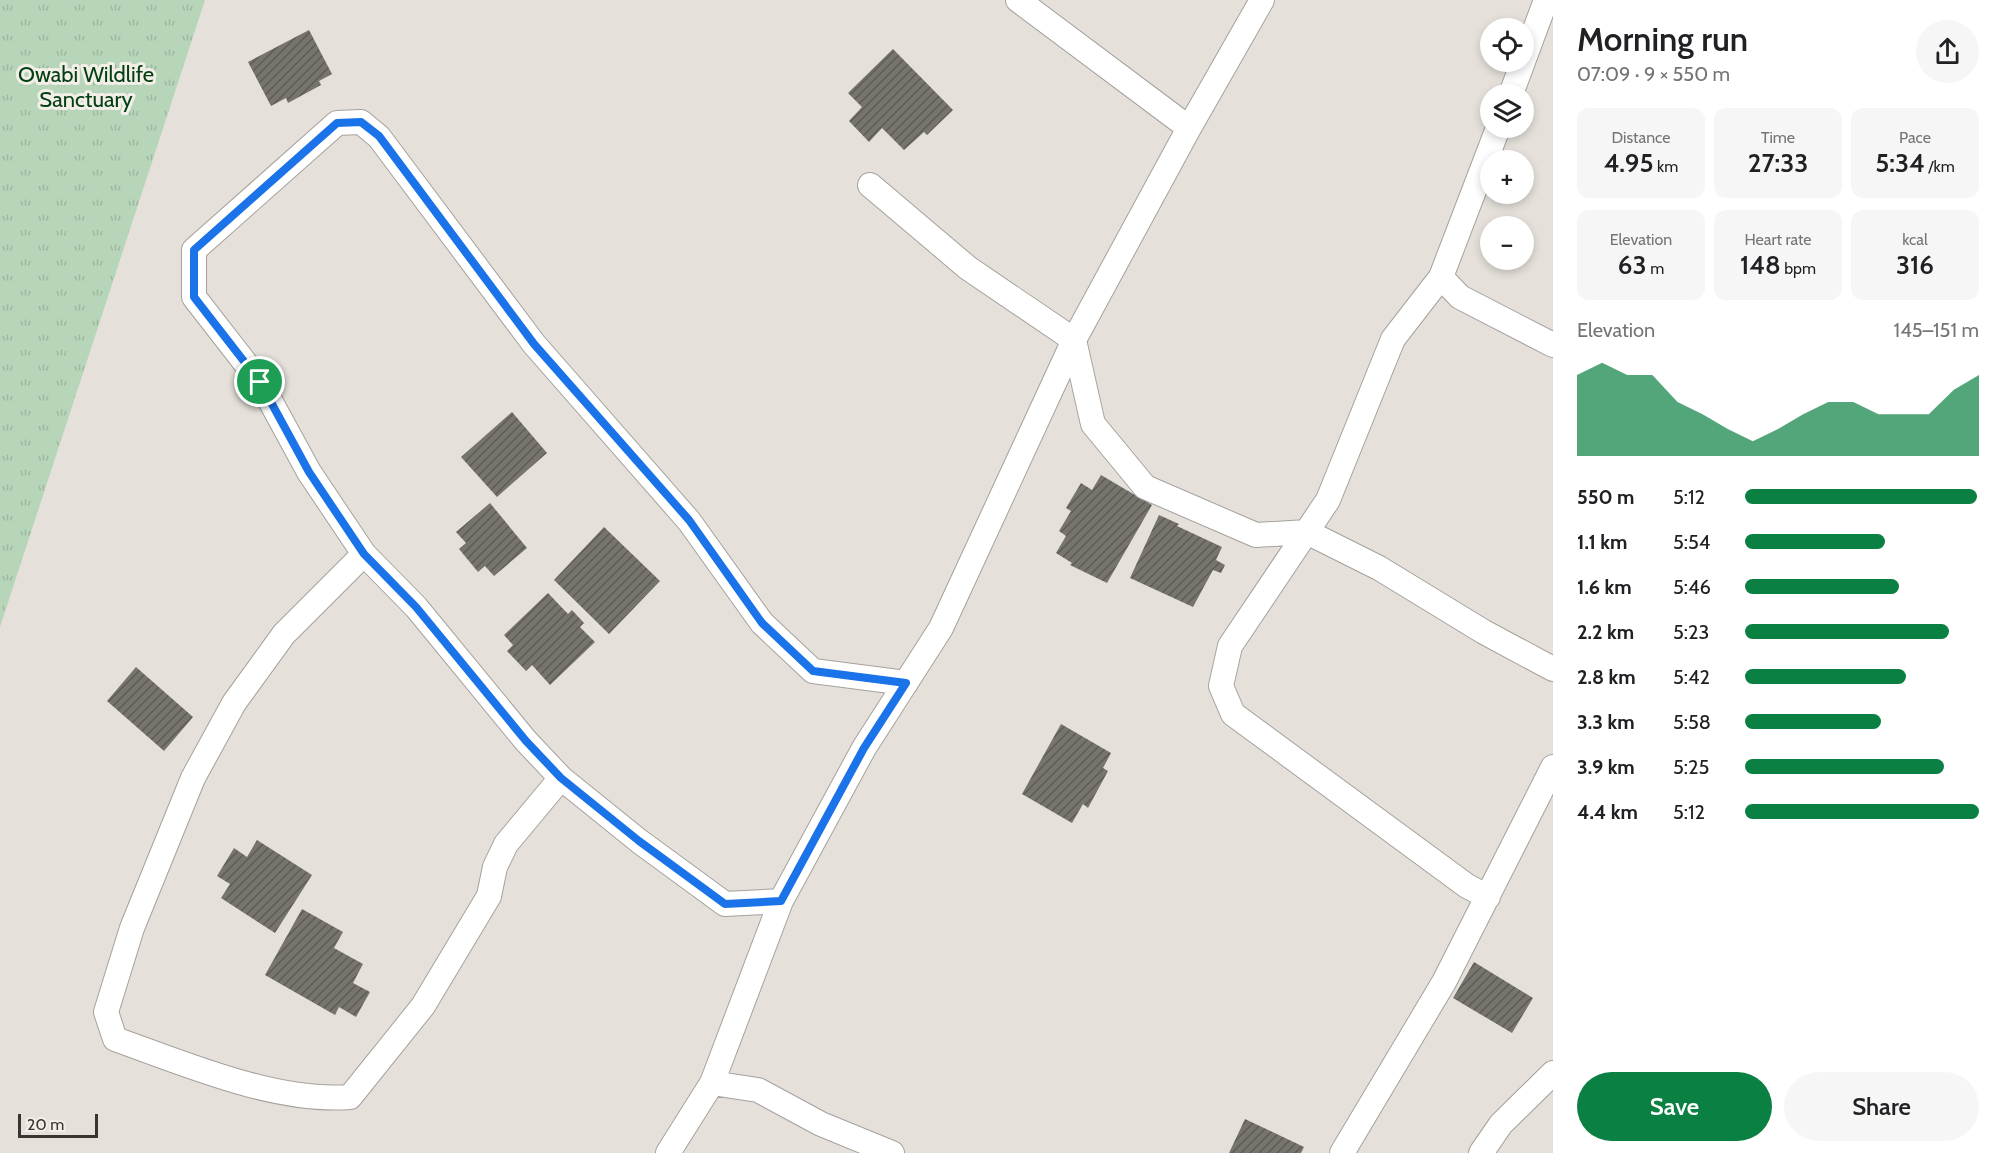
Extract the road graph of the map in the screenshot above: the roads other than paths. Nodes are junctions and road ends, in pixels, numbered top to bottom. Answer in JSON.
{"nodes":[{"id":1,"x":1018,"y":0,"type":"edge"},
{"id":2,"x":1262,"y":0,"type":"edge"},
{"id":3,"x":1546,"y":0,"type":"edge"},
{"id":4,"x":1534,"y":33,"type":"edge"},
{"id":5,"x":1189,"y":128,"type":"junction"},
{"id":6,"x":1494,"y":138,"type":"edge"},
{"id":7,"x":870,"y":185,"type":"dead end"},
{"id":8,"x":1441,"y":277,"type":"junction"},
{"id":9,"x":1074,"y":340,"type":"junction"},
{"id":10,"x":1553,"y":345,"type":"edge"},
{"id":11,"x":1307,"y":532,"type":"junction"},
{"id":12,"x":364,"y":554,"type":"junction"},
{"id":13,"x":1553,"y":669,"type":"edge"},
{"id":14,"x":906,"y":683,"type":"junction"},
{"id":15,"x":1553,"y":766,"type":"edge"},
{"id":16,"x":561,"y":778,"type":"junction"},
{"id":17,"x":1488,"y":897,"type":"junction"},
{"id":18,"x":781,"y":901,"type":"junction"},
{"id":19,"x":1553,"y":1073,"type":"edge"},
{"id":20,"x":712,"y":1083,"type":"junction"},
{"id":21,"x":668,"y":1153,"type":"edge"},
{"id":22,"x":892,"y":1153,"type":"edge"},
{"id":23,"x":1342,"y":1153,"type":"edge"},
{"id":24,"x":1481,"y":1153,"type":"edge"}],
"edges":[{"from":1,"to":5,"type":"street"},
{"from":2,"to":5,"type":"street"},
{"from":3,"to":4,"type":"street"},
{"from":5,"to":9,"type":"street"},
{"from":6,"to":8,"type":"street"},
{"from":7,"to":9,"type":"street"},
{"from":8,"to":10,"type":"street"},
{"from":8,"to":11,"type":"street"},
{"from":9,"to":11,"type":"street"},
{"from":9,"to":14,"type":"street"},
{"from":11,"to":13,"type":"street"},
{"from":11,"to":17,"type":"street"},
{"from":12,"to":14,"type":"street"},
{"from":12,"to":16,"type":"street"},
{"from":12,"to":16,"type":"street"},
{"from":14,"to":18,"type":"street"},
{"from":15,"to":17,"type":"street"},
{"from":16,"to":18,"type":"street"},
{"from":17,"to":23,"type":"street"},
{"from":18,"to":20,"type":"street"},
{"from":19,"to":24,"type":"street"},
{"from":20,"to":21,"type":"street"},
{"from":20,"to":22,"type":"street"}]}
